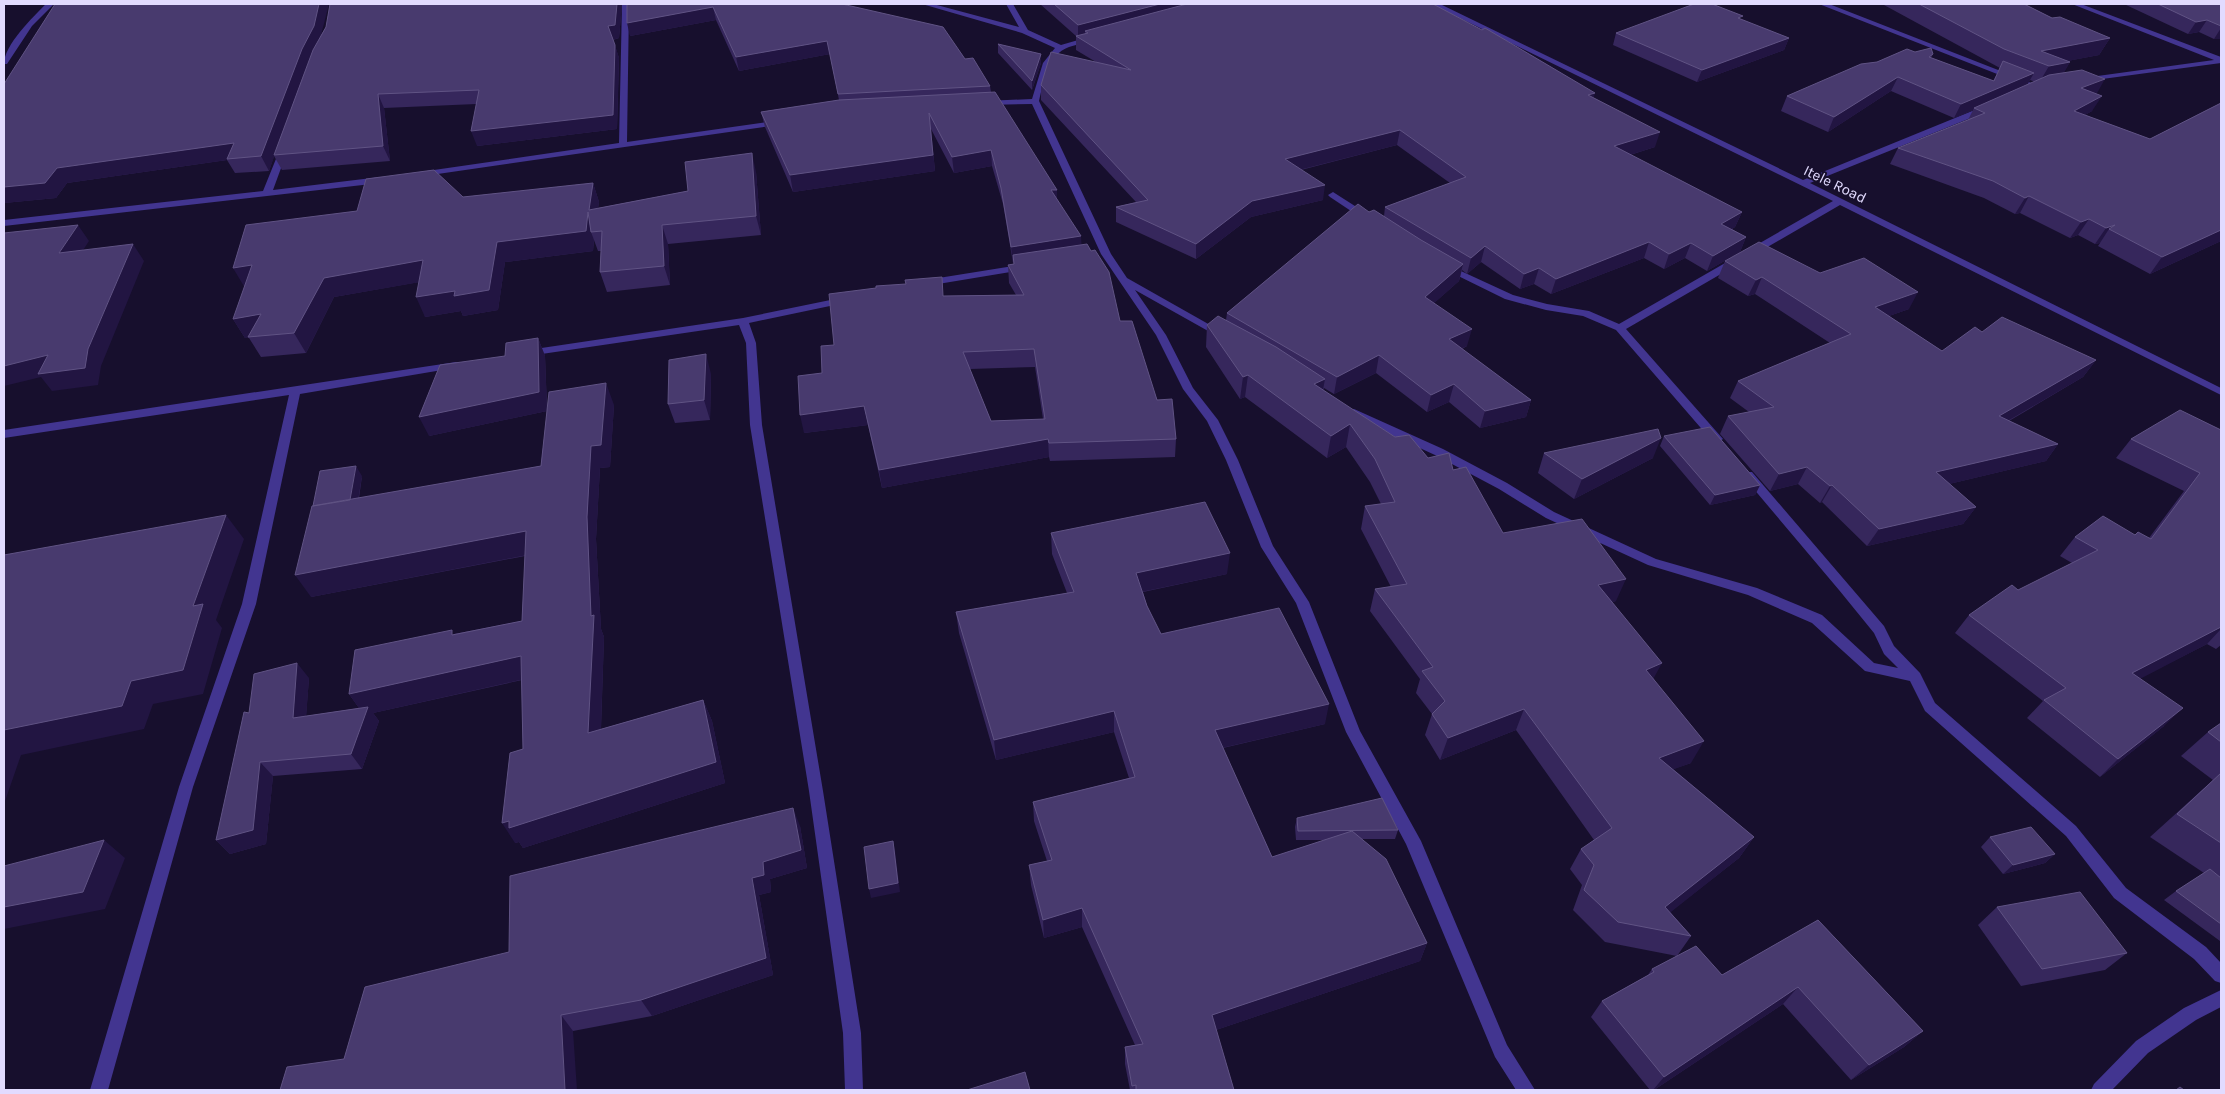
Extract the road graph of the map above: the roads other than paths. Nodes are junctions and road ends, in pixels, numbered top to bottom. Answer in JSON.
{"nodes":[{"id":1,"x":50,"y":4,"type":"edge"},
{"id":2,"x":625,"y":4,"type":"edge"},
{"id":3,"x":926,"y":4,"type":"edge"},
{"id":4,"x":1010,"y":4,"type":"edge"},
{"id":5,"x":1435,"y":4,"type":"edge"},
{"id":6,"x":1823,"y":4,"type":"edge"},
{"id":7,"x":2075,"y":4,"type":"edge"},
{"id":8,"x":1024,"y":31,"type":"junction"},
{"id":9,"x":1101,"y":36,"type":"edge"},
{"id":10,"x":1060,"y":47,"type":"junction"},
{"id":11,"x":5,"y":60,"type":"edge"},
{"id":12,"x":2221,"y":60,"type":"edge"},
{"id":13,"x":2072,"y":82,"type":"edge"},
{"id":14,"x":2029,"y":91,"type":"edge"},
{"id":15,"x":1035,"y":101,"type":"junction"},
{"id":16,"x":973,"y":104,"type":"edge"},
{"id":17,"x":1994,"y":106,"type":"edge"},
{"id":18,"x":794,"y":120,"type":"edge"},
{"id":19,"x":287,"y":141,"type":"edge"},
{"id":20,"x":623,"y":146,"type":"junction"},
{"id":21,"x":412,"y":176,"type":"edge"},
{"id":22,"x":393,"y":178,"type":"edge"},
{"id":23,"x":1802,"y":183,"type":"junction"},
{"id":24,"x":267,"y":193,"type":"junction"},
{"id":25,"x":1333,"y":195,"type":"dead end"},
{"id":26,"x":1840,"y":201,"type":"junction"},
{"id":27,"x":1373,"y":222,"type":"edge"},
{"id":28,"x":4,"y":223,"type":"edge"},
{"id":29,"x":1436,"y":262,"type":"edge"},
{"id":30,"x":1041,"y":264,"type":"edge"},
{"id":31,"x":1125,"y":280,"type":"junction"},
{"id":32,"x":915,"y":286,"type":"edge"},
{"id":33,"x":858,"y":298,"type":"edge"},
{"id":34,"x":743,"y":321,"type":"junction"},
{"id":35,"x":1620,"y":328,"type":"junction"},
{"id":36,"x":1236,"y":342,"type":"edge"},
{"id":37,"x":514,"y":355,"type":"edge"},
{"id":38,"x":466,"y":363,"type":"edge"},
{"id":39,"x":295,"y":391,"type":"junction"},
{"id":40,"x":2221,"y":392,"type":"edge"},
{"id":41,"x":1342,"y":407,"type":"edge"},
{"id":42,"x":4,"y":434,"type":"edge"},
{"id":43,"x":1723,"y":446,"type":"edge"},
{"id":44,"x":1742,"y":469,"type":"edge"},
{"id":45,"x":1915,"y":677,"type":"junction"},
{"id":46,"x":2221,"y":975,"type":"edge"},
{"id":47,"x":2221,"y":998,"type":"edge"},
{"id":48,"x":99,"y":1090,"type":"edge"},
{"id":49,"x":854,"y":1090,"type":"edge"},
{"id":50,"x":1526,"y":1090,"type":"edge"},
{"id":51,"x":2100,"y":1090,"type":"edge"}],
"edges":[{"from":1,"to":11,"type":"street"},
{"from":2,"to":20,"type":"street"},
{"from":3,"to":8,"type":"street"},
{"from":4,"to":8,"type":"street"},
{"from":5,"to":23,"type":"street","name":"Itele Road"},
{"from":6,"to":14,"type":"street"},
{"from":7,"to":12,"type":"street"},
{"from":8,"to":10,"type":"street"},
{"from":9,"to":10,"type":"street"},
{"from":10,"to":15,"type":"street"},
{"from":12,"to":13,"type":"street"},
{"from":15,"to":16,"type":"street"},
{"from":15,"to":31,"type":"street"},
{"from":17,"to":23,"type":"street"},
{"from":18,"to":20,"type":"street"},
{"from":19,"to":24,"type":"street"},
{"from":20,"to":21,"type":"street"},
{"from":22,"to":24,"type":"street"},
{"from":23,"to":26,"type":"street","name":"Itele Road"},
{"from":24,"to":28,"type":"street"},
{"from":25,"to":27,"type":"street"},
{"from":26,"to":35,"type":"street"},
{"from":26,"to":40,"type":"street","name":"Itele Road"},
{"from":29,"to":35,"type":"street"},
{"from":30,"to":32,"type":"street"},
{"from":31,"to":36,"type":"street"},
{"from":31,"to":50,"type":"street"},
{"from":33,"to":34,"type":"street"},
{"from":34,"to":37,"type":"street"},
{"from":34,"to":49,"type":"street"},
{"from":35,"to":43,"type":"street"},
{"from":38,"to":39,"type":"street"},
{"from":39,"to":42,"type":"street"},
{"from":39,"to":48,"type":"street"},
{"from":41,"to":45,"type":"street"},
{"from":44,"to":45,"type":"street"},
{"from":45,"to":46,"type":"street"},
{"from":47,"to":51,"type":"street"}]}
